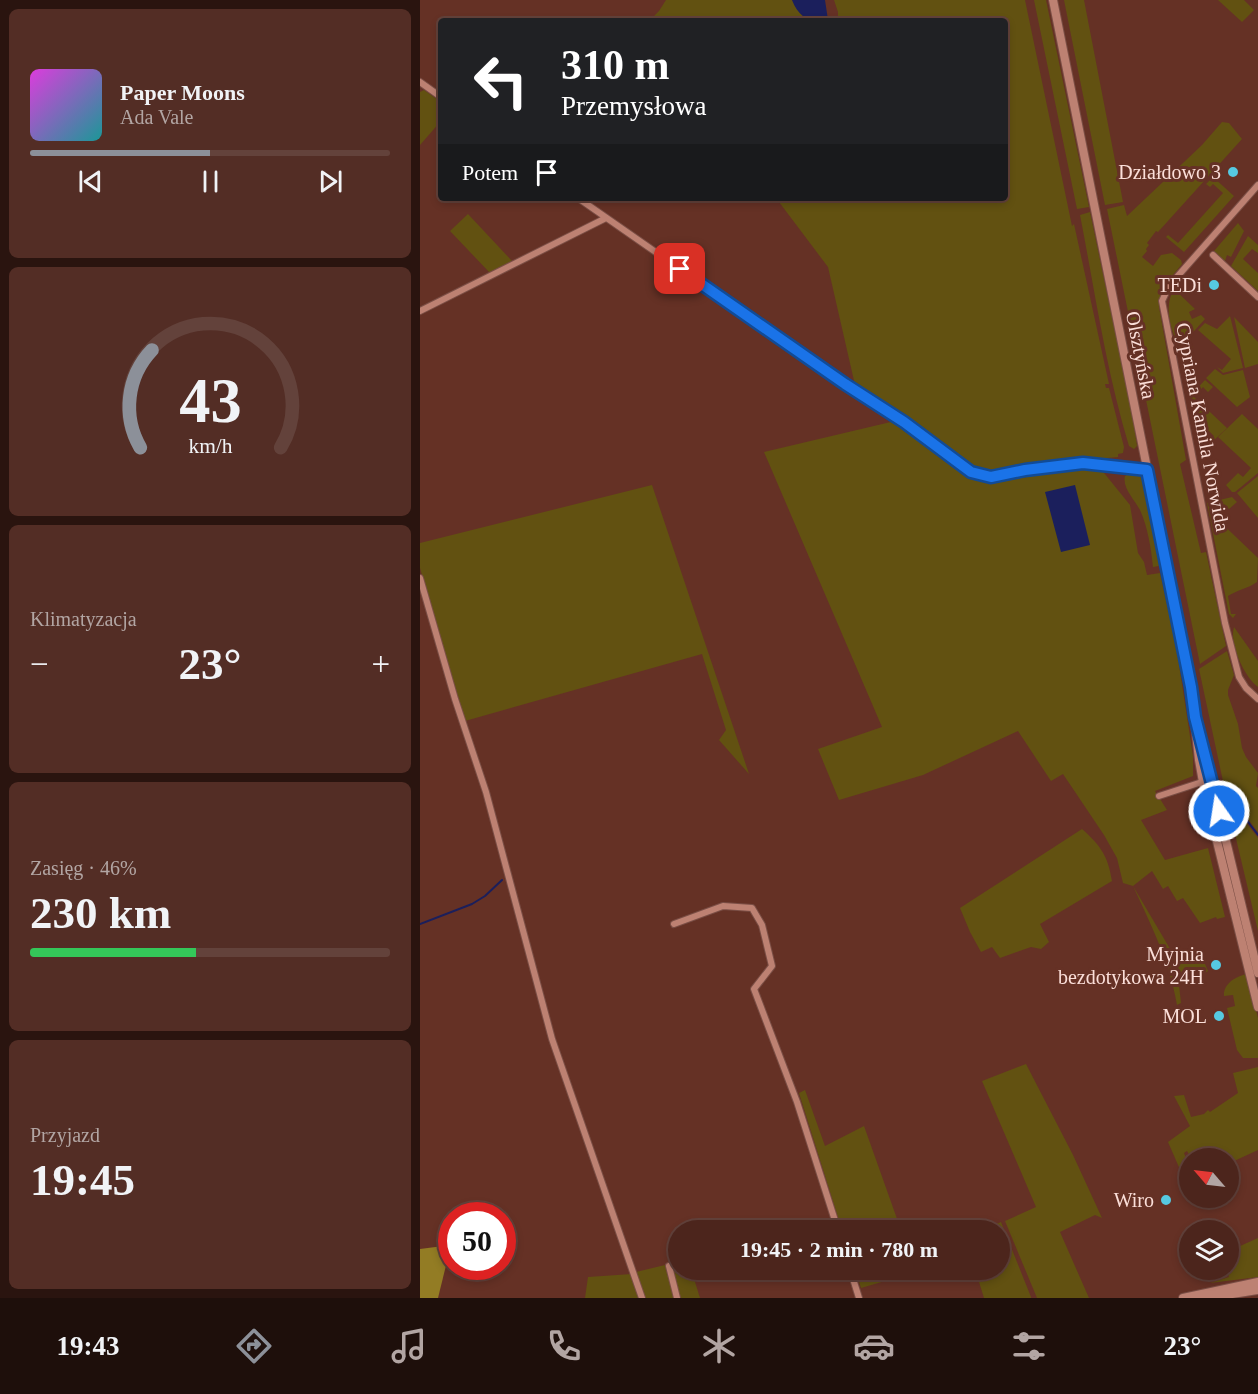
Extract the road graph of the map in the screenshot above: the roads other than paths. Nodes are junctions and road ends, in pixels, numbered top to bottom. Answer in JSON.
{"nodes":[{"id":1,"x":1053,"y":0,"type":"edge"},
{"id":2,"x":420,"y":82,"type":"edge"},
{"id":3,"x":438,"y":96,"type":"edge"},
{"id":4,"x":1258,"y":185,"type":"edge"},
{"id":5,"x":582,"y":201,"type":"edge"},
{"id":6,"x":606,"y":218,"type":"junction"},
{"id":7,"x":1213,"y":255,"type":"dead end"},
{"id":8,"x":1258,"y":297,"type":"edge"},
{"id":9,"x":420,"y":311,"type":"edge"},
{"id":10,"x":1147,"y":470,"type":"junction"},
{"id":11,"x":420,"y":578,"type":"edge"},
{"id":12,"x":1258,"y":699,"type":"edge"},
{"id":13,"x":1207,"y":780,"type":"junction"},
{"id":14,"x":1159,"y":796,"type":"dead end"},
{"id":15,"x":674,"y":924,"type":"dead end"},
{"id":16,"x":1258,"y":974,"type":"edge"},
{"id":17,"x":1258,"y":1007,"type":"edge"},
{"id":18,"x":835,"y":1220,"type":"edge"},
{"id":19,"x":672,"y":1280,"type":"edge"},
{"id":20,"x":853,"y":1280,"type":"edge"},
{"id":21,"x":1258,"y":1282,"type":"edge"},
{"id":22,"x":1258,"y":1290,"type":"edge"},
{"id":23,"x":642,"y":1298,"type":"edge"},
{"id":24,"x":677,"y":1298,"type":"edge"},
{"id":25,"x":859,"y":1298,"type":"edge"},
{"id":26,"x":1183,"y":1298,"type":"edge"},
{"id":27,"x":1207,"y":1298,"type":"edge"}],
"edges":[{"from":1,"to":10,"type":"main road","name":"Olsztyńska"},
{"from":2,"to":3,"type":"street"},
{"from":4,"to":12,"type":"street","name":"Cypriana Kamila Norwida"},
{"from":5,"to":6,"type":"street"},
{"from":6,"to":9,"type":"street"},
{"from":6,"to":10,"type":"street"},
{"from":7,"to":8,"type":"street"},
{"from":10,"to":13,"type":"main road","name":"Olsztyńska"},
{"from":11,"to":23,"type":"street"},
{"from":13,"to":14,"type":"street"},
{"from":13,"to":16,"type":"main road","name":"Olsztyńska"},
{"from":13,"to":17,"type":"main road","name":"Olsztyńska"},
{"from":15,"to":18,"type":"street"},
{"from":19,"to":24,"type":"street"},
{"from":20,"to":25,"type":"street"},
{"from":21,"to":26,"type":"main road"},
{"from":22,"to":27,"type":"main road"}]}
